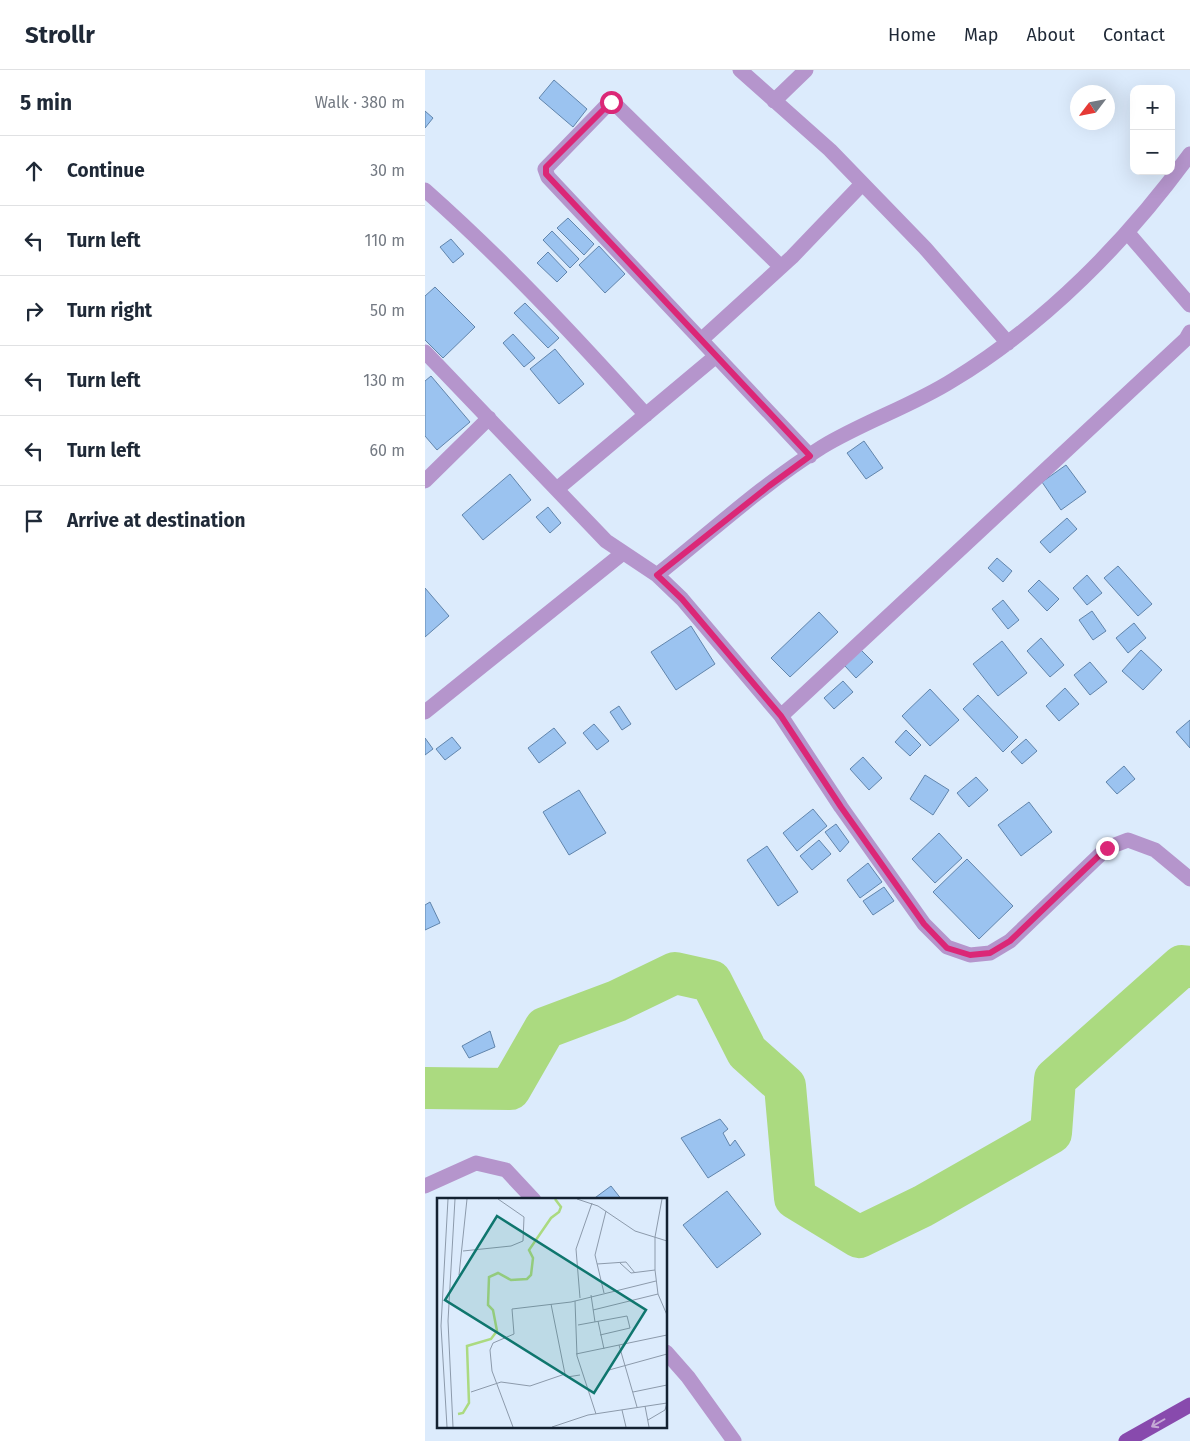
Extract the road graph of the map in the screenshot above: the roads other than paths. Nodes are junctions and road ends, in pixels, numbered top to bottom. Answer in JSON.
{"nodes":[{"id":1,"x":740,"y":70,"type":"edge"},
{"id":2,"x":806,"y":70,"type":"edge"},
{"id":3,"x":774,"y":101,"type":"junction"},
{"id":4,"x":1190,"y":154,"type":"edge"},
{"id":5,"x":862,"y":184,"type":"junction"},
{"id":6,"x":425,"y":190,"type":"edge"},
{"id":7,"x":1127,"y":232,"type":"junction"},
{"id":8,"x":781,"y":267,"type":"junction"},
{"id":9,"x":1190,"y":304,"type":"edge"},
{"id":10,"x":1189,"y":338,"type":"edge"},
{"id":11,"x":701,"y":340,"type":"junction"},
{"id":12,"x":1007,"y":343,"type":"junction"},
{"id":13,"x":425,"y":352,"type":"edge"},
{"id":14,"x":716,"y":356,"type":"junction"},
{"id":15,"x":646,"y":415,"type":"junction"},
{"id":16,"x":489,"y":418,"type":"junction"},
{"id":17,"x":810,"y":456,"type":"junction"},
{"id":18,"x":425,"y":481,"type":"edge"},
{"id":19,"x":557,"y":489,"type":"junction"},
{"id":20,"x":623,"y":552,"type":"junction"},
{"id":21,"x":657,"y":575,"type":"junction"},
{"id":22,"x":425,"y":712,"type":"edge"},
{"id":23,"x":781,"y":716,"type":"junction"},
{"id":24,"x":1190,"y":879,"type":"edge"},
{"id":25,"x":425,"y":1186,"type":"edge"},
{"id":26,"x":533,"y":1198,"type":"edge"},
{"id":27,"x":667,"y":1353,"type":"edge"},
{"id":28,"x":1190,"y":1405,"type":"edge"},
{"id":29,"x":734,"y":1441,"type":"edge"},
{"id":30,"x":1126,"y":1441,"type":"edge"}],
"edges":[{"from":1,"to":3,"type":"street"},
{"from":2,"to":3,"type":"street"},
{"from":3,"to":5,"type":"street"},
{"from":4,"to":7,"type":"street"},
{"from":5,"to":8,"type":"street"},
{"from":5,"to":12,"type":"street"},
{"from":6,"to":15,"type":"street"},
{"from":7,"to":9,"type":"street"},
{"from":7,"to":12,"type":"street"},
{"from":8,"to":11,"type":"street"},
{"from":8,"to":11,"type":"street"},
{"from":10,"to":23,"type":"street"},
{"from":11,"to":14,"type":"street"},
{"from":12,"to":17,"type":"street"},
{"from":13,"to":16,"type":"street"},
{"from":14,"to":15,"type":"street"},
{"from":14,"to":17,"type":"street"},
{"from":15,"to":19,"type":"street"},
{"from":16,"to":18,"type":"street"},
{"from":16,"to":19,"type":"street"},
{"from":17,"to":21,"type":"street"},
{"from":19,"to":20,"type":"street"},
{"from":20,"to":21,"type":"street"},
{"from":20,"to":22,"type":"street"},
{"from":21,"to":23,"type":"street"},
{"from":23,"to":24,"type":"street"},
{"from":25,"to":26,"type":"street"},
{"from":27,"to":29,"type":"street"},
{"from":28,"to":30,"type":"main road","one_way":true}]}
